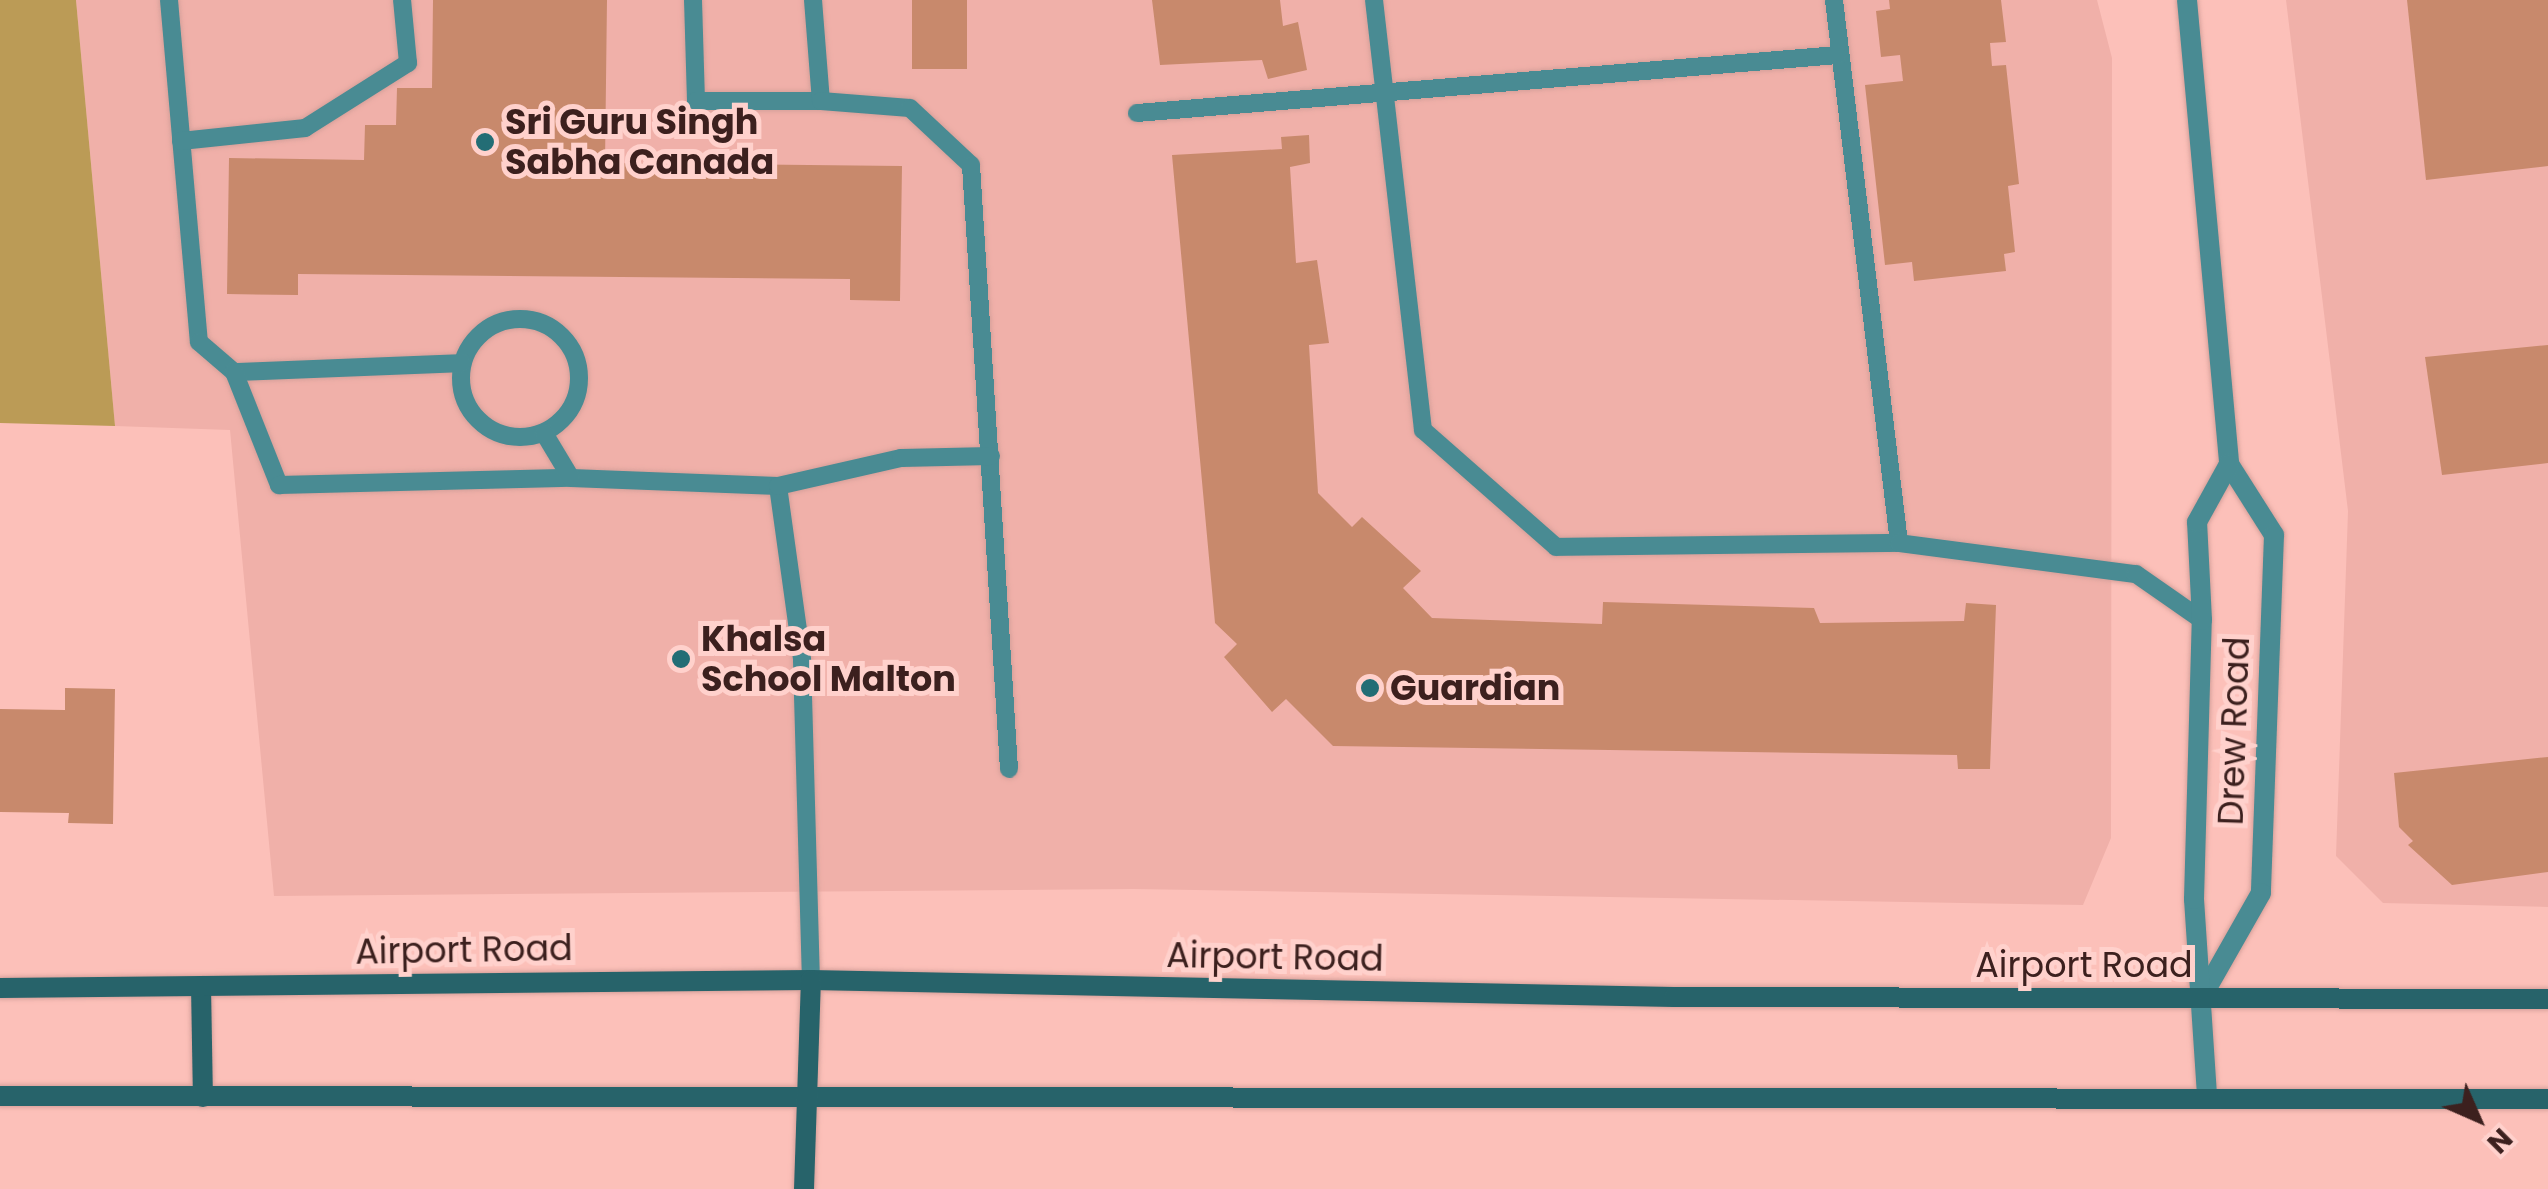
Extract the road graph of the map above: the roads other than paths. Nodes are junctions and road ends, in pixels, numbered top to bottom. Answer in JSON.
{"nodes":[{"id":1,"x":169,"y":0,"type":"edge"},
{"id":2,"x":402,"y":0,"type":"edge"},
{"id":3,"x":693,"y":0,"type":"edge"},
{"id":4,"x":813,"y":0,"type":"edge"},
{"id":5,"x":1374,"y":0,"type":"edge"},
{"id":6,"x":1834,"y":0,"type":"edge"},
{"id":7,"x":2187,"y":0,"type":"edge"},
{"id":8,"x":1838,"y":54,"type":"junction"},
{"id":9,"x":1383,"y":92,"type":"junction"},
{"id":10,"x":821,"y":101,"type":"junction"},
{"id":11,"x":1137,"y":113,"type":"dead end"},
{"id":12,"x":181,"y":140,"type":"junction"},
{"id":13,"x":462,"y":363,"type":"junction"},
{"id":14,"x":234,"y":372,"type":"junction"},
{"id":15,"x":544,"y":432,"type":"junction"},
{"id":16,"x":991,"y":456,"type":"junction"},
{"id":17,"x":2230,"y":464,"type":"junction"},
{"id":18,"x":571,"y":478,"type":"junction"},
{"id":19,"x":778,"y":486,"type":"junction"},
{"id":20,"x":1899,"y":543,"type":"junction"},
{"id":21,"x":2202,"y":620,"type":"junction"},
{"id":22,"x":1010,"y":769,"type":"dead end"},
{"id":23,"x":810,"y":980,"type":"junction"},
{"id":24,"x":201,"y":986,"type":"junction"},
{"id":25,"x":0,"y":988,"type":"edge"},
{"id":26,"x":2202,"y":997,"type":"junction"},
{"id":27,"x":2548,"y":999,"type":"edge"},
{"id":28,"x":2208,"y":1095,"type":"junction"},
{"id":29,"x":0,"y":1096,"type":"edge"},
{"id":30,"x":202,"y":1097,"type":"junction"},
{"id":31,"x":2548,"y":1099,"type":"edge"},
{"id":32,"x":805,"y":1100,"type":"junction"},
{"id":33,"x":804,"y":1189,"type":"edge"}],
"edges":[{"from":1,"to":12,"type":"lane"},
{"from":2,"to":12,"type":"lane"},
{"from":3,"to":10,"type":"lane"},
{"from":4,"to":10,"type":"lane"},
{"from":5,"to":9,"type":"lane"},
{"from":6,"to":8,"type":"lane"},
{"from":7,"to":17,"type":"street","name":"Drew Road"},
{"from":8,"to":9,"type":"lane"},
{"from":8,"to":20,"type":"lane"},
{"from":9,"to":11,"type":"lane"},
{"from":9,"to":20,"type":"lane"},
{"from":10,"to":16,"type":"lane"},
{"from":12,"to":14,"type":"lane"},
{"from":13,"to":14,"type":"lane"},
{"from":13,"to":15,"type":"lane"},
{"from":13,"to":15,"type":"lane"},
{"from":14,"to":18,"type":"lane"},
{"from":15,"to":18,"type":"lane"},
{"from":16,"to":19,"type":"lane"},
{"from":16,"to":22,"type":"lane"},
{"from":17,"to":21,"type":"street","name":"Drew Road"},
{"from":17,"to":26,"type":"street","name":"Drew Road"},
{"from":18,"to":19,"type":"lane"},
{"from":19,"to":23,"type":"lane"},
{"from":20,"to":21,"type":"lane"},
{"from":21,"to":26,"type":"street","name":"Drew Road"},
{"from":23,"to":24,"type":"main road","name":"Airport Road"},
{"from":23,"to":26,"type":"main road","name":"Airport Road"},
{"from":23,"to":32,"type":"main road"},
{"from":24,"to":25,"type":"main road","name":"Airport Road"},
{"from":24,"to":30,"type":"main road"},
{"from":26,"to":27,"type":"main road","name":"Airport Road"},
{"from":26,"to":28,"type":"street","name":"Drew Road"},
{"from":28,"to":31,"type":"main road"},
{"from":28,"to":32,"type":"main road"},
{"from":29,"to":30,"type":"main road"},
{"from":30,"to":32,"type":"main road"},
{"from":32,"to":33,"type":"main road"}]}
